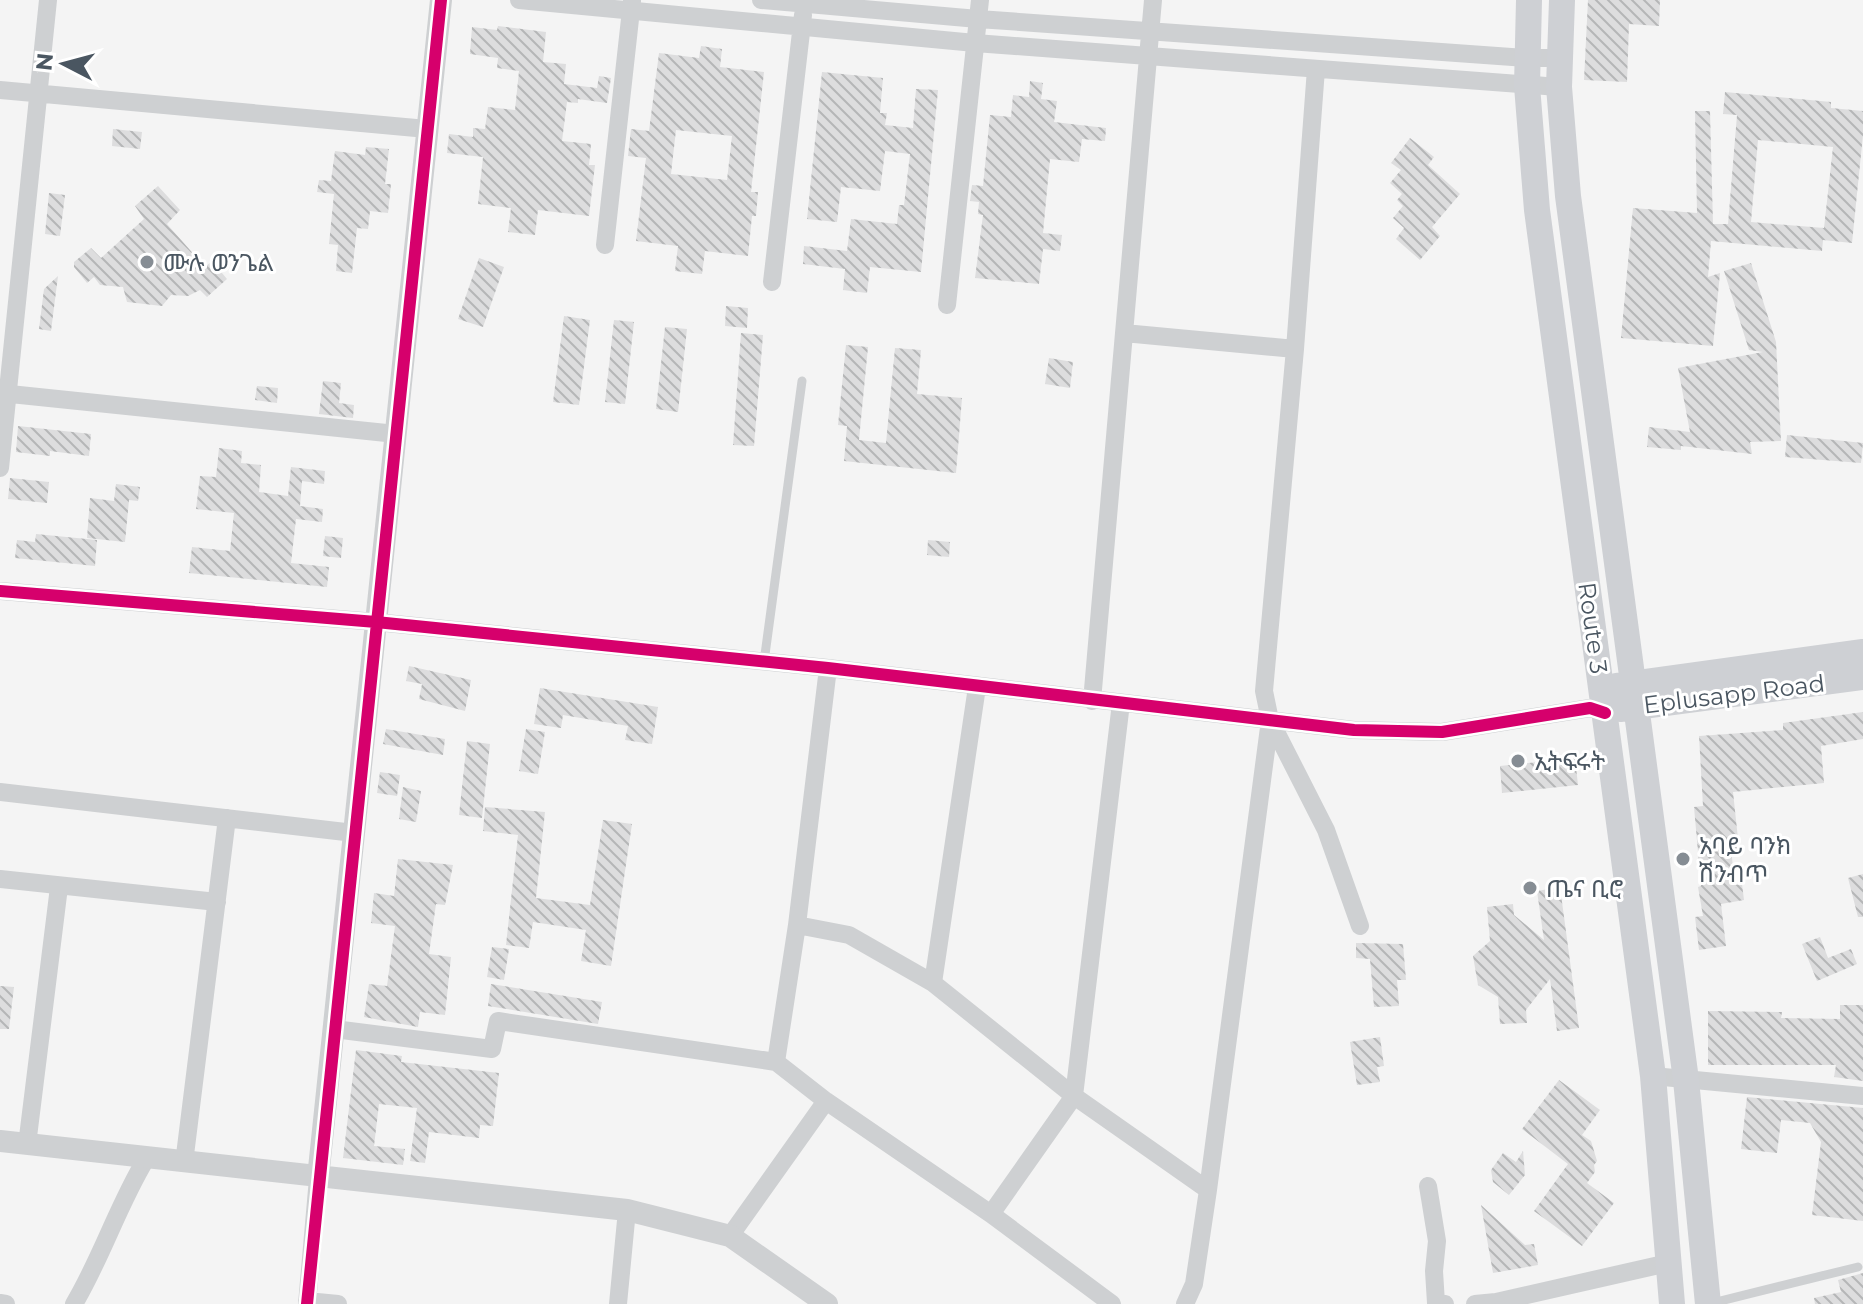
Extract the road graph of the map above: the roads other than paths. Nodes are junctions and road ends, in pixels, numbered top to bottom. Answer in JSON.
{"nodes":[{"id":1,"x":48,"y":0,"type":"edge"},
{"id":2,"x":441,"y":0,"type":"edge"},
{"id":3,"x":519,"y":0,"type":"edge"},
{"id":4,"x":761,"y":0,"type":"edge"},
{"id":5,"x":1153,"y":0,"type":"edge"},
{"id":6,"x":1529,"y":0,"type":"edge"},
{"id":7,"x":1562,"y":0,"type":"edge"},
{"id":8,"x":804,"y":2,"type":"edge"},
{"id":9,"x":632,"y":6,"type":"edge"},
{"id":10,"x":979,"y":9,"type":"edge"},
{"id":11,"x":803,"y":27,"type":"junction"},
{"id":12,"x":1150,"y":30,"type":"junction"},
{"id":13,"x":975,"y":43,"type":"junction"},
{"id":14,"x":1149,"y":56,"type":"junction"},
{"id":15,"x":1527,"y":58,"type":"junction"},
{"id":16,"x":1560,"y":58,"type":"junction"},
{"id":17,"x":1316,"y":69,"type":"junction"},
{"id":18,"x":1527,"y":86,"type":"junction"},
{"id":19,"x":1559,"y":87,"type":"junction"},
{"id":20,"x":0,"y":90,"type":"edge"},
{"id":21,"x":38,"y":92,"type":"junction"},
{"id":22,"x":427,"y":129,"type":"junction"},
{"id":23,"x":605,"y":245,"type":"dead end"},
{"id":24,"x":772,"y":282,"type":"dead end"},
{"id":25,"x":947,"y":305,"type":"dead end"},
{"id":26,"x":1124,"y":333,"type":"junction"},
{"id":27,"x":1295,"y":349,"type":"junction"},
{"id":28,"x":802,"y":381,"type":"dead end"},
{"id":29,"x":4,"y":394,"type":"edge"},
{"id":30,"x":396,"y":434,"type":"junction"},
{"id":31,"x":0,"y":468,"type":"edge"},
{"id":32,"x":0,"y":591,"type":"edge"},
{"id":33,"x":376,"y":622,"type":"junction"},
{"id":34,"x":1863,"y":652,"type":"edge"},
{"id":35,"x":764,"y":662,"type":"junction"},
{"id":36,"x":828,"y":668,"type":"junction"},
{"id":37,"x":1863,"y":677,"type":"edge"},
{"id":38,"x":977,"y":687,"type":"junction"},
{"id":39,"x":1635,"y":694,"type":"junction"},
{"id":40,"x":1092,"y":701,"type":"junction"},
{"id":41,"x":1121,"y":703,"type":"junction"},
{"id":42,"x":1599,"y":703,"type":"junction"},
{"id":43,"x":1270,"y":720,"type":"junction"},
{"id":44,"x":0,"y":792,"type":"edge"},
{"id":45,"x":227,"y":818,"type":"junction"},
{"id":46,"x":354,"y":833,"type":"junction"},
{"id":47,"x":0,"y":879,"type":"edge"},
{"id":48,"x":59,"y":887,"type":"junction"},
{"id":49,"x":217,"y":902,"type":"junction"},
{"id":50,"x":797,"y":925,"type":"junction"},
{"id":51,"x":1360,"y":926,"type":"dead end"},
{"id":52,"x":933,"y":983,"type":"junction"},
{"id":53,"x":334,"y":1029,"type":"junction"},
{"id":54,"x":776,"y":1062,"type":"junction"},
{"id":55,"x":1653,"y":1076,"type":"junction"},
{"id":56,"x":1686,"y":1080,"type":"junction"},
{"id":57,"x":1074,"y":1096,"type":"junction"},
{"id":58,"x":1863,"y":1096,"type":"edge"},
{"id":59,"x":826,"y":1101,"type":"junction"},
{"id":60,"x":0,"y":1141,"type":"edge"},
{"id":61,"x":27,"y":1145,"type":"junction"},
{"id":62,"x":146,"y":1159,"type":"junction"},
{"id":63,"x":184,"y":1163,"type":"junction"},
{"id":64,"x":318,"y":1178,"type":"junction"},
{"id":65,"x":1428,"y":1186,"type":"dead end"},
{"id":66,"x":1208,"y":1190,"type":"junction"},
{"id":67,"x":627,"y":1210,"type":"junction"},
{"id":68,"x":991,"y":1214,"type":"junction"},
{"id":69,"x":730,"y":1236,"type":"junction"},
{"id":70,"x":1668,"y":1263,"type":"junction"},
{"id":71,"x":1858,"y":1267,"type":"dead end"},
{"id":72,"x":307,"y":1302,"type":"edge"},
{"id":73,"x":0,"y":1303,"type":"edge"},
{"id":74,"x":6,"y":1304,"type":"edge"},
{"id":75,"x":74,"y":1304,"type":"edge"},
{"id":76,"x":338,"y":1304,"type":"edge"},
{"id":77,"x":618,"y":1304,"type":"edge"},
{"id":78,"x":827,"y":1304,"type":"edge"},
{"id":79,"x":1112,"y":1304,"type":"edge"},
{"id":80,"x":1185,"y":1304,"type":"edge"},
{"id":81,"x":1445,"y":1304,"type":"edge"},
{"id":82,"x":1475,"y":1304,"type":"edge"},
{"id":83,"x":1672,"y":1304,"type":"edge"},
{"id":84,"x":1708,"y":1304,"type":"edge"}],
"edges":[{"from":1,"to":21,"type":"street"},
{"from":2,"to":22,"type":"street"},
{"from":3,"to":9,"type":"street"},
{"from":4,"to":8,"type":"street"},
{"from":5,"to":12,"type":"street"},
{"from":6,"to":15,"type":"main road","name":"Route 3"},
{"from":7,"to":16,"type":"main road"},
{"from":8,"to":10,"type":"street"},
{"from":8,"to":11,"type":"street"},
{"from":9,"to":11,"type":"street"},
{"from":9,"to":23,"type":"street"},
{"from":10,"to":12,"type":"street"},
{"from":10,"to":13,"type":"street"},
{"from":11,"to":13,"type":"street"},
{"from":11,"to":24,"type":"street"},
{"from":12,"to":14,"type":"street"},
{"from":12,"to":15,"type":"street"},
{"from":13,"to":14,"type":"street"},
{"from":13,"to":25,"type":"street"},
{"from":14,"to":17,"type":"street"},
{"from":14,"to":26,"type":"street"},
{"from":15,"to":16,"type":"street"},
{"from":15,"to":18,"type":"main road","name":"Route 3"},
{"from":16,"to":19,"type":"main road"},
{"from":17,"to":18,"type":"street"},
{"from":17,"to":27,"type":"street"},
{"from":18,"to":19,"type":"street"},
{"from":18,"to":42,"type":"main road","name":"Route 3"},
{"from":19,"to":39,"type":"main road"},
{"from":20,"to":21,"type":"street"},
{"from":21,"to":22,"type":"street"},
{"from":21,"to":29,"type":"street"},
{"from":22,"to":30,"type":"street"},
{"from":26,"to":27,"type":"street"},
{"from":26,"to":40,"type":"street"},
{"from":27,"to":43,"type":"street"},
{"from":28,"to":35,"type":"lane"},
{"from":29,"to":30,"type":"street"},
{"from":29,"to":31,"type":"street"},
{"from":30,"to":33,"type":"street"},
{"from":32,"to":33,"type":"street"},
{"from":33,"to":35,"type":"street"},
{"from":33,"to":46,"type":"street"},
{"from":34,"to":39,"type":"main road"},
{"from":35,"to":36,"type":"street"},
{"from":36,"to":38,"type":"street"},
{"from":36,"to":50,"type":"street"},
{"from":37,"to":39,"type":"main road","name":"Eplusapp Road"},
{"from":38,"to":40,"type":"street"},
{"from":38,"to":52,"type":"street"},
{"from":39,"to":42,"type":"main road"},
{"from":39,"to":56,"type":"main road"},
{"from":40,"to":41,"type":"street"},
{"from":41,"to":43,"type":"street"},
{"from":41,"to":57,"type":"street"},
{"from":42,"to":43,"type":"street"},
{"from":42,"to":55,"type":"main road","name":"Route 3"},
{"from":43,"to":51,"type":"street"},
{"from":43,"to":66,"type":"street"},
{"from":44,"to":45,"type":"street"},
{"from":45,"to":46,"type":"street"},
{"from":45,"to":49,"type":"street"},
{"from":46,"to":53,"type":"street"},
{"from":47,"to":48,"type":"street"},
{"from":48,"to":49,"type":"street"},
{"from":48,"to":61,"type":"street"},
{"from":49,"to":63,"type":"street"},
{"from":50,"to":52,"type":"street"},
{"from":50,"to":54,"type":"street"},
{"from":52,"to":57,"type":"street"},
{"from":53,"to":54,"type":"street"},
{"from":53,"to":64,"type":"street"},
{"from":54,"to":59,"type":"street"},
{"from":55,"to":56,"type":"street"},
{"from":55,"to":70,"type":"main road","name":"Route 3"},
{"from":56,"to":58,"type":"street"},
{"from":56,"to":84,"type":"main road"},
{"from":57,"to":66,"type":"street"},
{"from":57,"to":68,"type":"street"},
{"from":59,"to":68,"type":"street"},
{"from":59,"to":69,"type":"street"},
{"from":60,"to":61,"type":"street"},
{"from":61,"to":62,"type":"street"},
{"from":62,"to":63,"type":"street"},
{"from":62,"to":75,"type":"street"},
{"from":63,"to":64,"type":"street"},
{"from":64,"to":67,"type":"street"},
{"from":64,"to":72,"type":"street"},
{"from":65,"to":81,"type":"street"},
{"from":66,"to":80,"type":"street"},
{"from":67,"to":69,"type":"street"},
{"from":67,"to":77,"type":"street"},
{"from":68,"to":79,"type":"street"},
{"from":69,"to":78,"type":"street"},
{"from":70,"to":82,"type":"street"},
{"from":70,"to":83,"type":"main road","name":"Route 3"},
{"from":71,"to":84,"type":"lane"},
{"from":72,"to":76,"type":"street"},
{"from":73,"to":74,"type":"street"}]}
